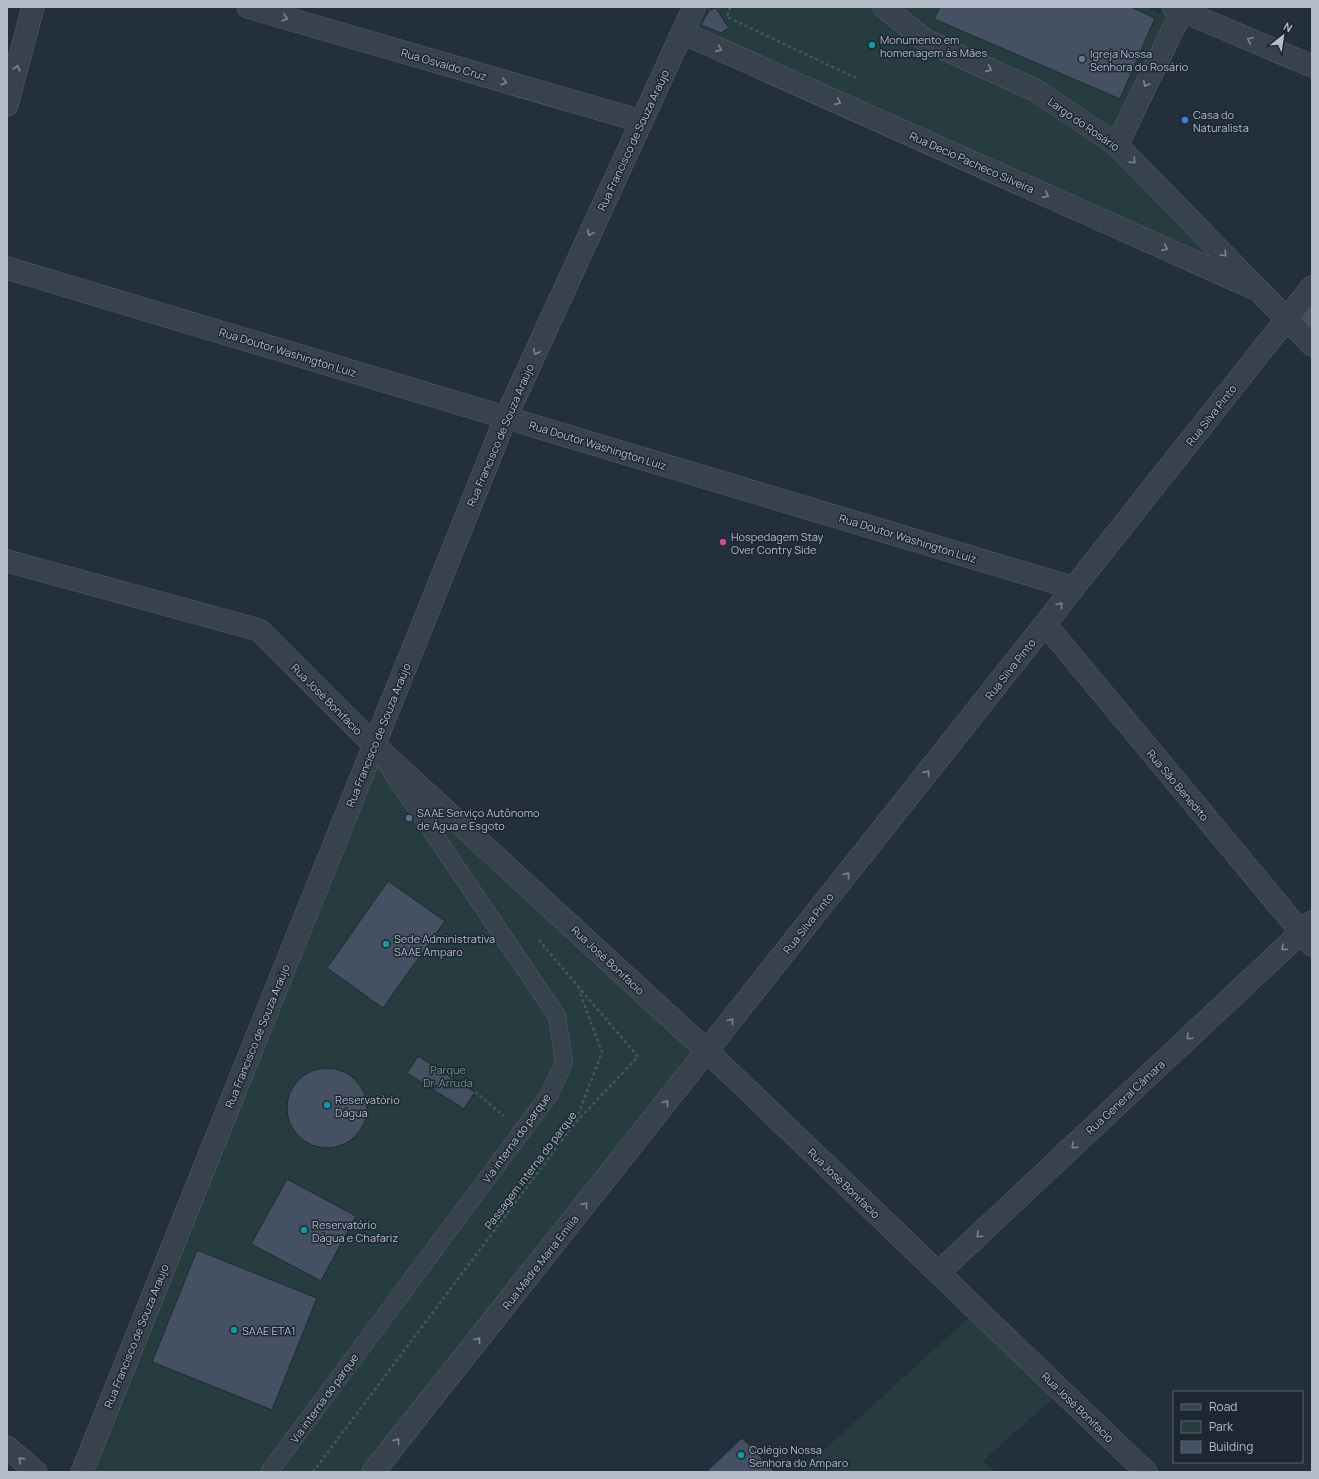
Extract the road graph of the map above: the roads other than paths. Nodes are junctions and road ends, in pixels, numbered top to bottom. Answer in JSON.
{"nodes":[{"id":1,"x":33,"y":7,"type":"edge"},
{"id":2,"x":248,"y":7,"type":"edge"},
{"id":3,"x":694,"y":7,"type":"edge"},
{"id":4,"x":884,"y":7,"type":"edge"},
{"id":5,"x":1178,"y":9,"type":"edge"},
{"id":6,"x":683,"y":33,"type":"junction"},
{"id":7,"x":1312,"y":66,"type":"edge"},
{"id":8,"x":7,"y":106,"type":"edge"},
{"id":9,"x":641,"y":121,"type":"junction"},
{"id":10,"x":1117,"y":145,"type":"junction"},
{"id":11,"x":7,"y":268,"type":"edge"},
{"id":12,"x":1312,"y":287,"type":"edge"},
{"id":13,"x":1260,"y":290,"type":"junction"},
{"id":14,"x":1287,"y":319,"type":"junction"},
{"id":15,"x":1312,"y":345,"type":"edge"},
{"id":16,"x":506,"y":417,"type":"junction"},
{"id":17,"x":7,"y":561,"type":"edge"},
{"id":18,"x":1074,"y":588,"type":"junction"},
{"id":19,"x":1045,"y":624,"type":"junction"},
{"id":20,"x":374,"y":745,"type":"junction"},
{"id":21,"x":1308,"y":933,"type":"edge"},
{"id":22,"x":707,"y":1051,"type":"junction"},
{"id":23,"x":938,"y":1273,"type":"junction"},
{"id":24,"x":7,"y":1447,"type":"edge"},
{"id":25,"x":36,"y":1472,"type":"edge"},
{"id":26,"x":82,"y":1472,"type":"edge"},
{"id":27,"x":269,"y":1472,"type":"edge"},
{"id":28,"x":373,"y":1472,"type":"edge"},
{"id":29,"x":1146,"y":1472,"type":"edge"}],
"edges":[{"from":8,"to":1,"type":"street","one_way":true},
{"from":2,"to":9,"type":"street","name":"Rua Osvaldo Cruz","one_way":true},
{"from":3,"to":6,"type":"street","name":"Rua Francisco de Souza Araújo"},
{"from":4,"to":10,"type":"street","name":"Largo do Rosário","one_way":true},
{"from":7,"to":5,"type":"street","one_way":true},
{"from":5,"to":10,"type":"street","one_way":true},
{"from":6,"to":9,"type":"street","name":"Rua Francisco de Souza Araújo"},
{"from":6,"to":13,"type":"street","name":"Rua Decio Pacheco Silveira","one_way":true},
{"from":9,"to":16,"type":"street","name":"Rua Francisco de Souza Araújo","one_way":true},
{"from":10,"to":13,"type":"street","name":"Largo do Rosário","one_way":true},
{"from":11,"to":16,"type":"street","name":"Rua Doutor Washington Luiz"},
{"from":12,"to":14,"type":"street","name":"Rua Silva Pinto"},
{"from":13,"to":14,"type":"street","name":"Largo do Rosário"},
{"from":14,"to":15,"type":"street","name":"Largo do Rosário"},
{"from":14,"to":18,"type":"street","name":"Rua Silva Pinto"},
{"from":16,"to":18,"type":"street","name":"Rua Doutor Washington Luiz"},
{"from":16,"to":20,"type":"street","name":"Rua Francisco de Souza Araújo"},
{"from":17,"to":20,"type":"street","name":"Rua José Bonifacio"},
{"from":19,"to":18,"type":"street","name":"Rua Silva Pinto","one_way":true},
{"from":19,"to":21,"type":"street","name":"Rua São Benedito"},
{"from":22,"to":19,"type":"street","name":"Rua Silva Pinto","one_way":true},
{"from":20,"to":22,"type":"street","name":"Rua José Bonifacio"},
{"from":20,"to":26,"type":"street","name":"Rua Francisco de Souza Araújo"},
{"from":20,"to":27,"type":"lane","name":"Via interna do parque"},
{"from":21,"to":23,"type":"street","name":"Rua General Câmara","one_way":true},
{"from":22,"to":23,"type":"street","name":"Rua José Bonifacio"},
{"from":28,"to":22,"type":"street","name":"Rua Madre Maria Emília","one_way":true},
{"from":23,"to":29,"type":"street","name":"Rua José Bonifacio"},
{"from":25,"to":24,"type":"street","one_way":true}]}
